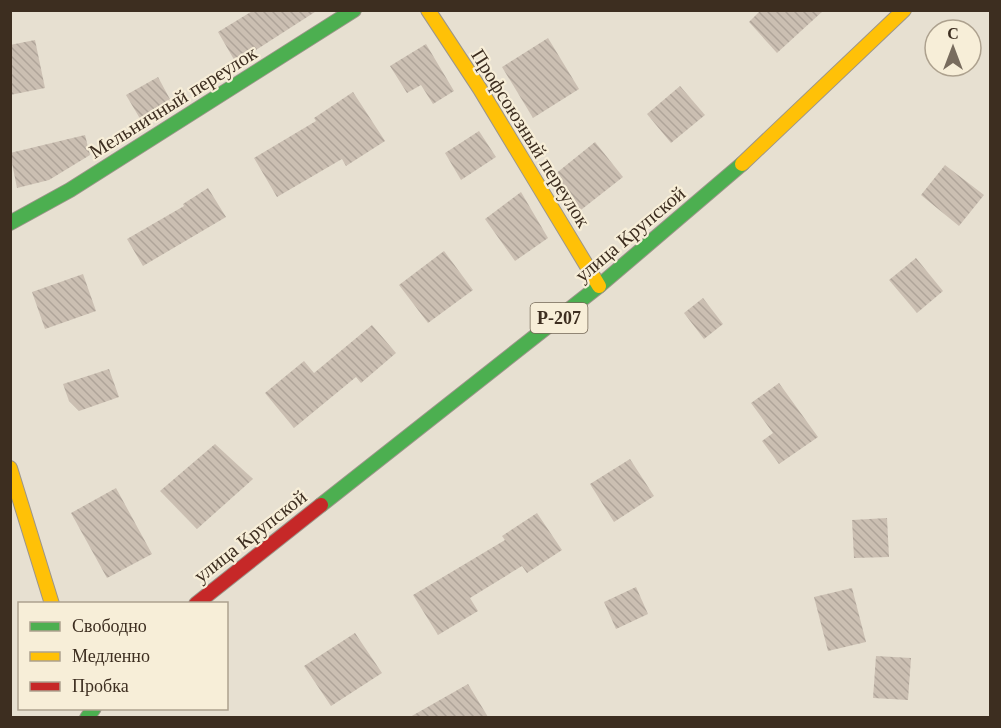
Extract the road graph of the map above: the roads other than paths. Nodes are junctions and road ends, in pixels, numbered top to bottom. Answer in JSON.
{"nodes":[{"id":1,"x":354,"y":10,"type":"edge"},
{"id":2,"x":428,"y":10,"type":"edge"},
{"id":3,"x":904,"y":10,"type":"edge"},
{"id":4,"x":10,"y":223,"type":"edge"},
{"id":5,"x":599,"y":286,"type":"junction"},
{"id":6,"x":10,"y":468,"type":"edge"},
{"id":7,"x":52,"y":602,"type":"edge"},
{"id":8,"x":197,"y":602,"type":"edge"}],
"edges":[{"from":1,"to":4,"type":"main road","name":"Мельничный переулок"},
{"from":2,"to":5,"type":"main road","name":"Профсоюзный переулок"},
{"from":3,"to":5,"type":"main road","name":"улица Крупской","number":"Р-207"},
{"from":5,"to":8,"type":"main road","name":"улица Крупской","number":"Р-207"},
{"from":6,"to":7,"type":"main road"}]}
